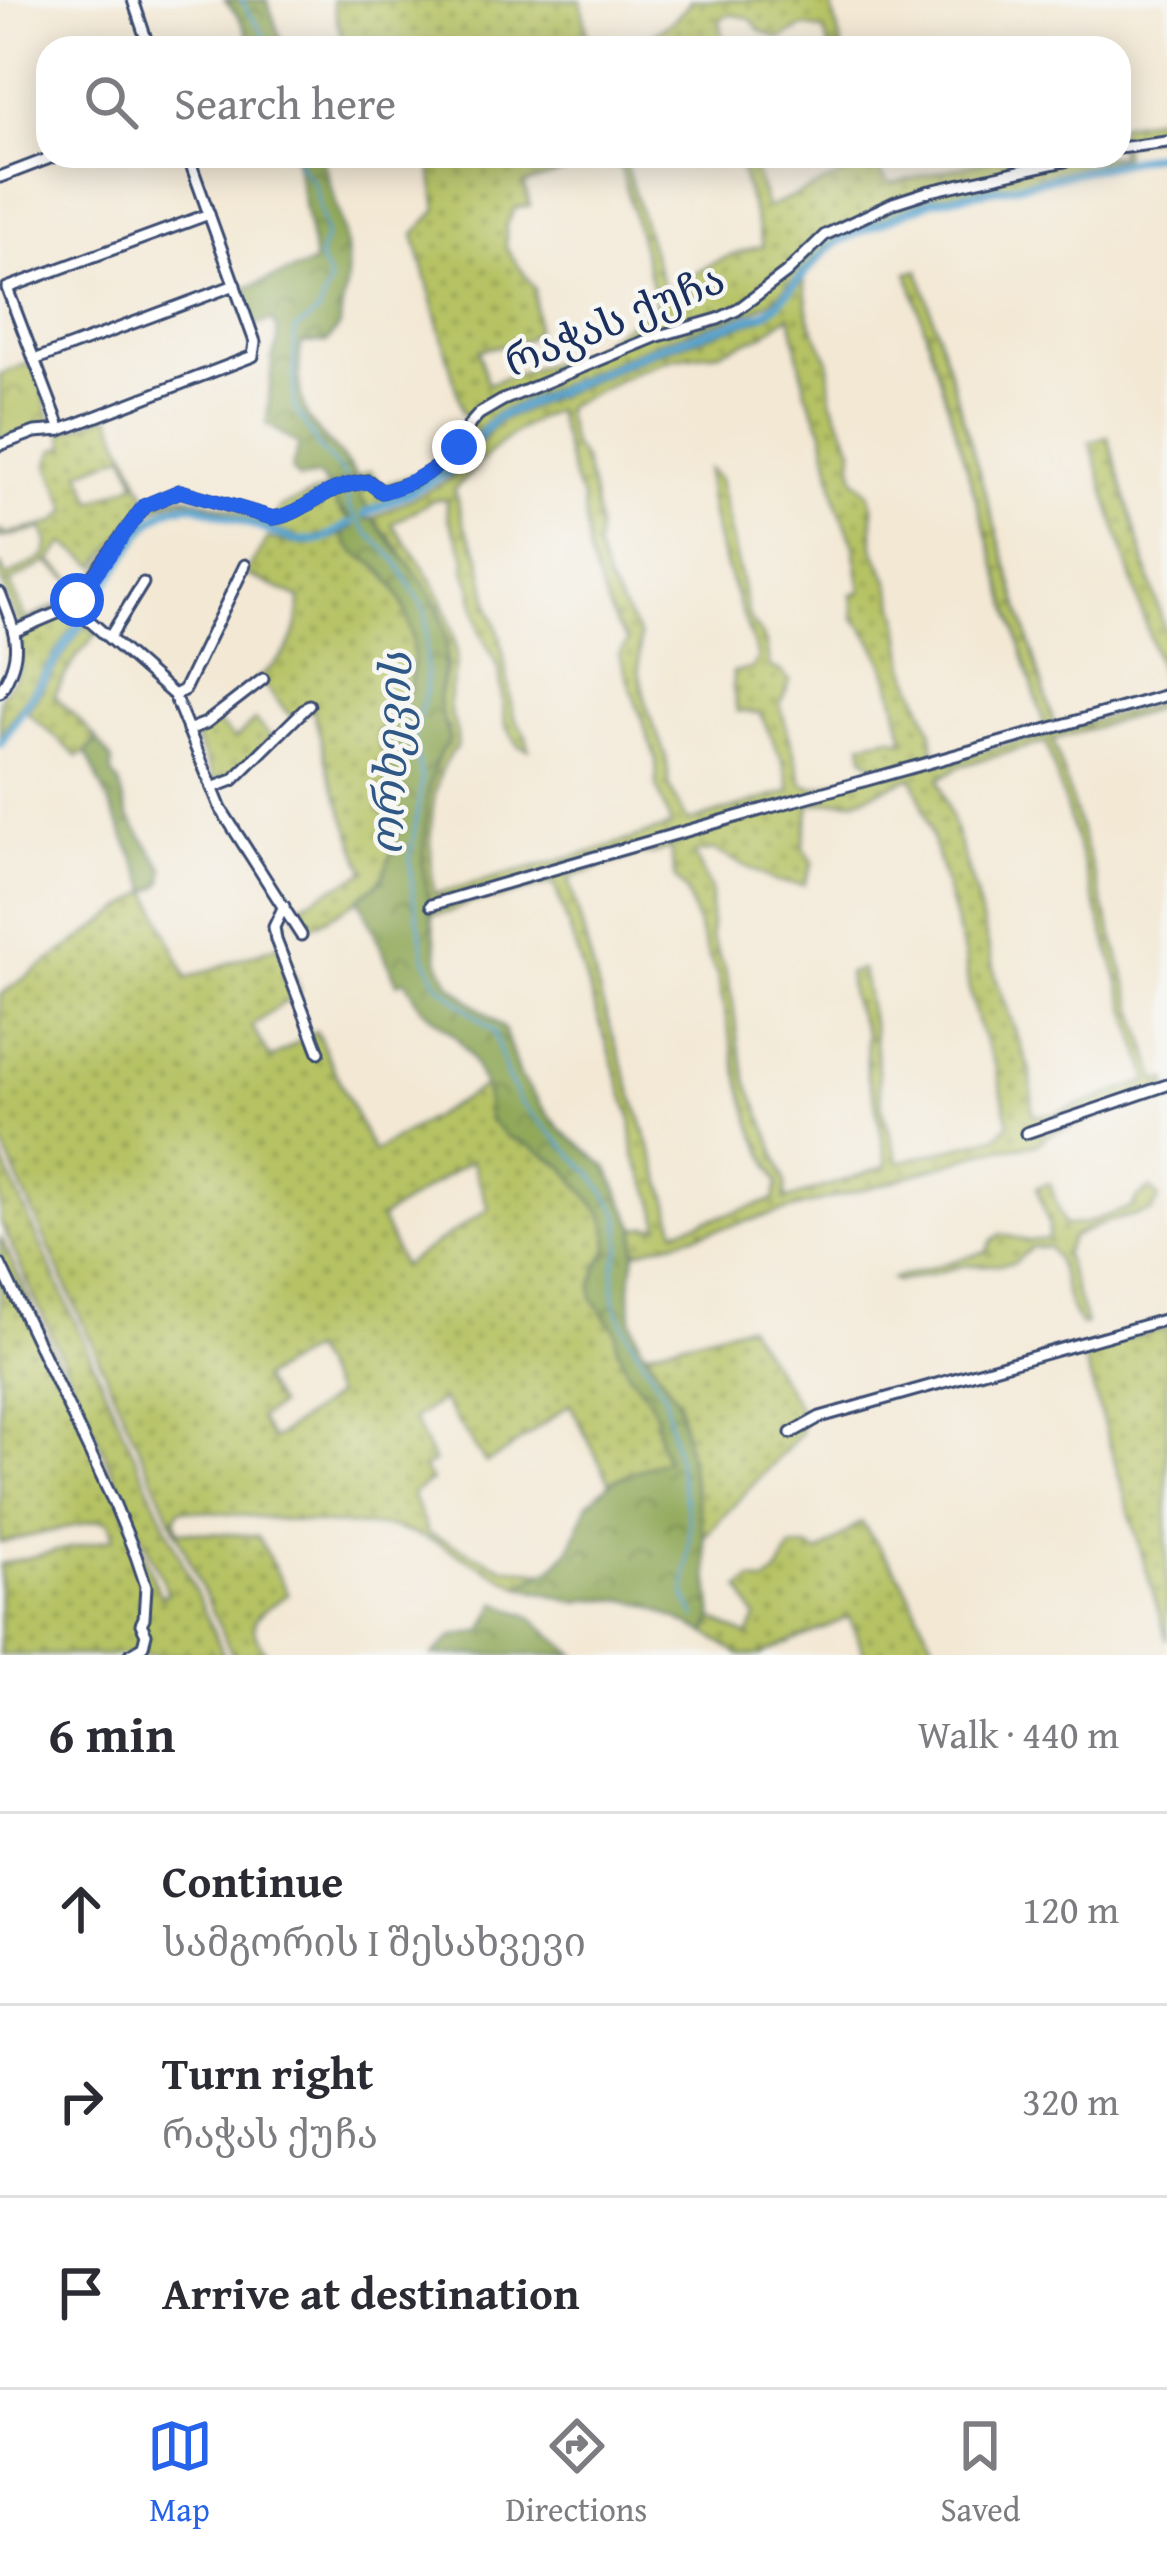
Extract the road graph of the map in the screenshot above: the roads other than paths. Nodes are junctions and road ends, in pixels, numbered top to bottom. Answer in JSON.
{"nodes":[{"id":1,"x":133,"y":0,"type":"edge"},
{"id":2,"x":145,"y":36,"type":"edge"},
{"id":3,"x":1167,"y":142,"type":"edge"},
{"id":4,"x":1131,"y":146,"type":"edge"},
{"id":5,"x":36,"y":163,"type":"edge"},
{"id":6,"x":192,"y":168,"type":"edge"},
{"id":7,"x":1032,"y":168,"type":"edge"},
{"id":8,"x":0,"y":177,"type":"edge"},
{"id":9,"x":209,"y":214,"type":"junction"},
{"id":10,"x":235,"y":285,"type":"junction"},
{"id":11,"x":34,"y":360,"type":"junction"},
{"id":12,"x":61,"y":430,"type":"junction"},
{"id":13,"x":0,"y":445,"type":"edge"},
{"id":14,"x":245,"y":565,"type":"dead end"},
{"id":15,"x":143,"y":583,"type":"dead end"},
{"id":16,"x":0,"y":592,"type":"edge"},
{"id":17,"x":69,"y":608,"type":"junction"},
{"id":18,"x":15,"y":632,"type":"junction"},
{"id":19,"x":110,"y":638,"type":"junction"},
{"id":20,"x":263,"y":679,"type":"dead end"},
{"id":21,"x":0,"y":692,"type":"edge"},
{"id":22,"x":174,"y":695,"type":"junction"},
{"id":23,"x":1167,"y":695,"type":"edge"},
{"id":24,"x":309,"y":705,"type":"dead end"},
{"id":25,"x":188,"y":730,"type":"junction"},
{"id":26,"x":212,"y":788,"type":"junction"},
{"id":27,"x":284,"y":905,"type":"junction"},
{"id":28,"x":431,"y":905,"type":"dead end"},
{"id":29,"x":301,"y":934,"type":"dead end"},
{"id":30,"x":319,"y":1052,"type":"dead end"},
{"id":31,"x":1167,"y":1085,"type":"edge"},
{"id":32,"x":1026,"y":1133,"type":"dead end"},
{"id":33,"x":0,"y":1264,"type":"edge"},
{"id":34,"x":1167,"y":1319,"type":"edge"},
{"id":35,"x":791,"y":1433,"type":"dead end"},
{"id":36,"x":129,"y":1655,"type":"edge"}],
"edges":[{"from":1,"to":2,"type":"street"},
{"from":3,"to":4,"type":"street"},
{"from":5,"to":8,"type":"street"},
{"from":6,"to":9,"type":"street"},
{"from":7,"to":17,"type":"street","name":"რაჭას ქუჩა"},
{"from":9,"to":10,"type":"street"},
{"from":9,"to":11,"type":"street"},
{"from":10,"to":11,"type":"street"},
{"from":10,"to":12,"type":"street"},
{"from":11,"to":12,"type":"street"},
{"from":12,"to":13,"type":"street"},
{"from":14,"to":22,"type":"street"},
{"from":15,"to":19,"type":"street"},
{"from":16,"to":18,"type":"street"},
{"from":17,"to":18,"type":"street"},
{"from":17,"to":19,"type":"street"},
{"from":18,"to":21,"type":"street"},
{"from":19,"to":22,"type":"street"},
{"from":20,"to":25,"type":"street"},
{"from":22,"to":25,"type":"street"},
{"from":23,"to":28,"type":"street"},
{"from":24,"to":26,"type":"street"},
{"from":25,"to":26,"type":"street"},
{"from":26,"to":27,"type":"street"},
{"from":27,"to":29,"type":"street"},
{"from":27,"to":30,"type":"street"},
{"from":31,"to":32,"type":"street"},
{"from":33,"to":36,"type":"street"},
{"from":34,"to":35,"type":"street"}]}
